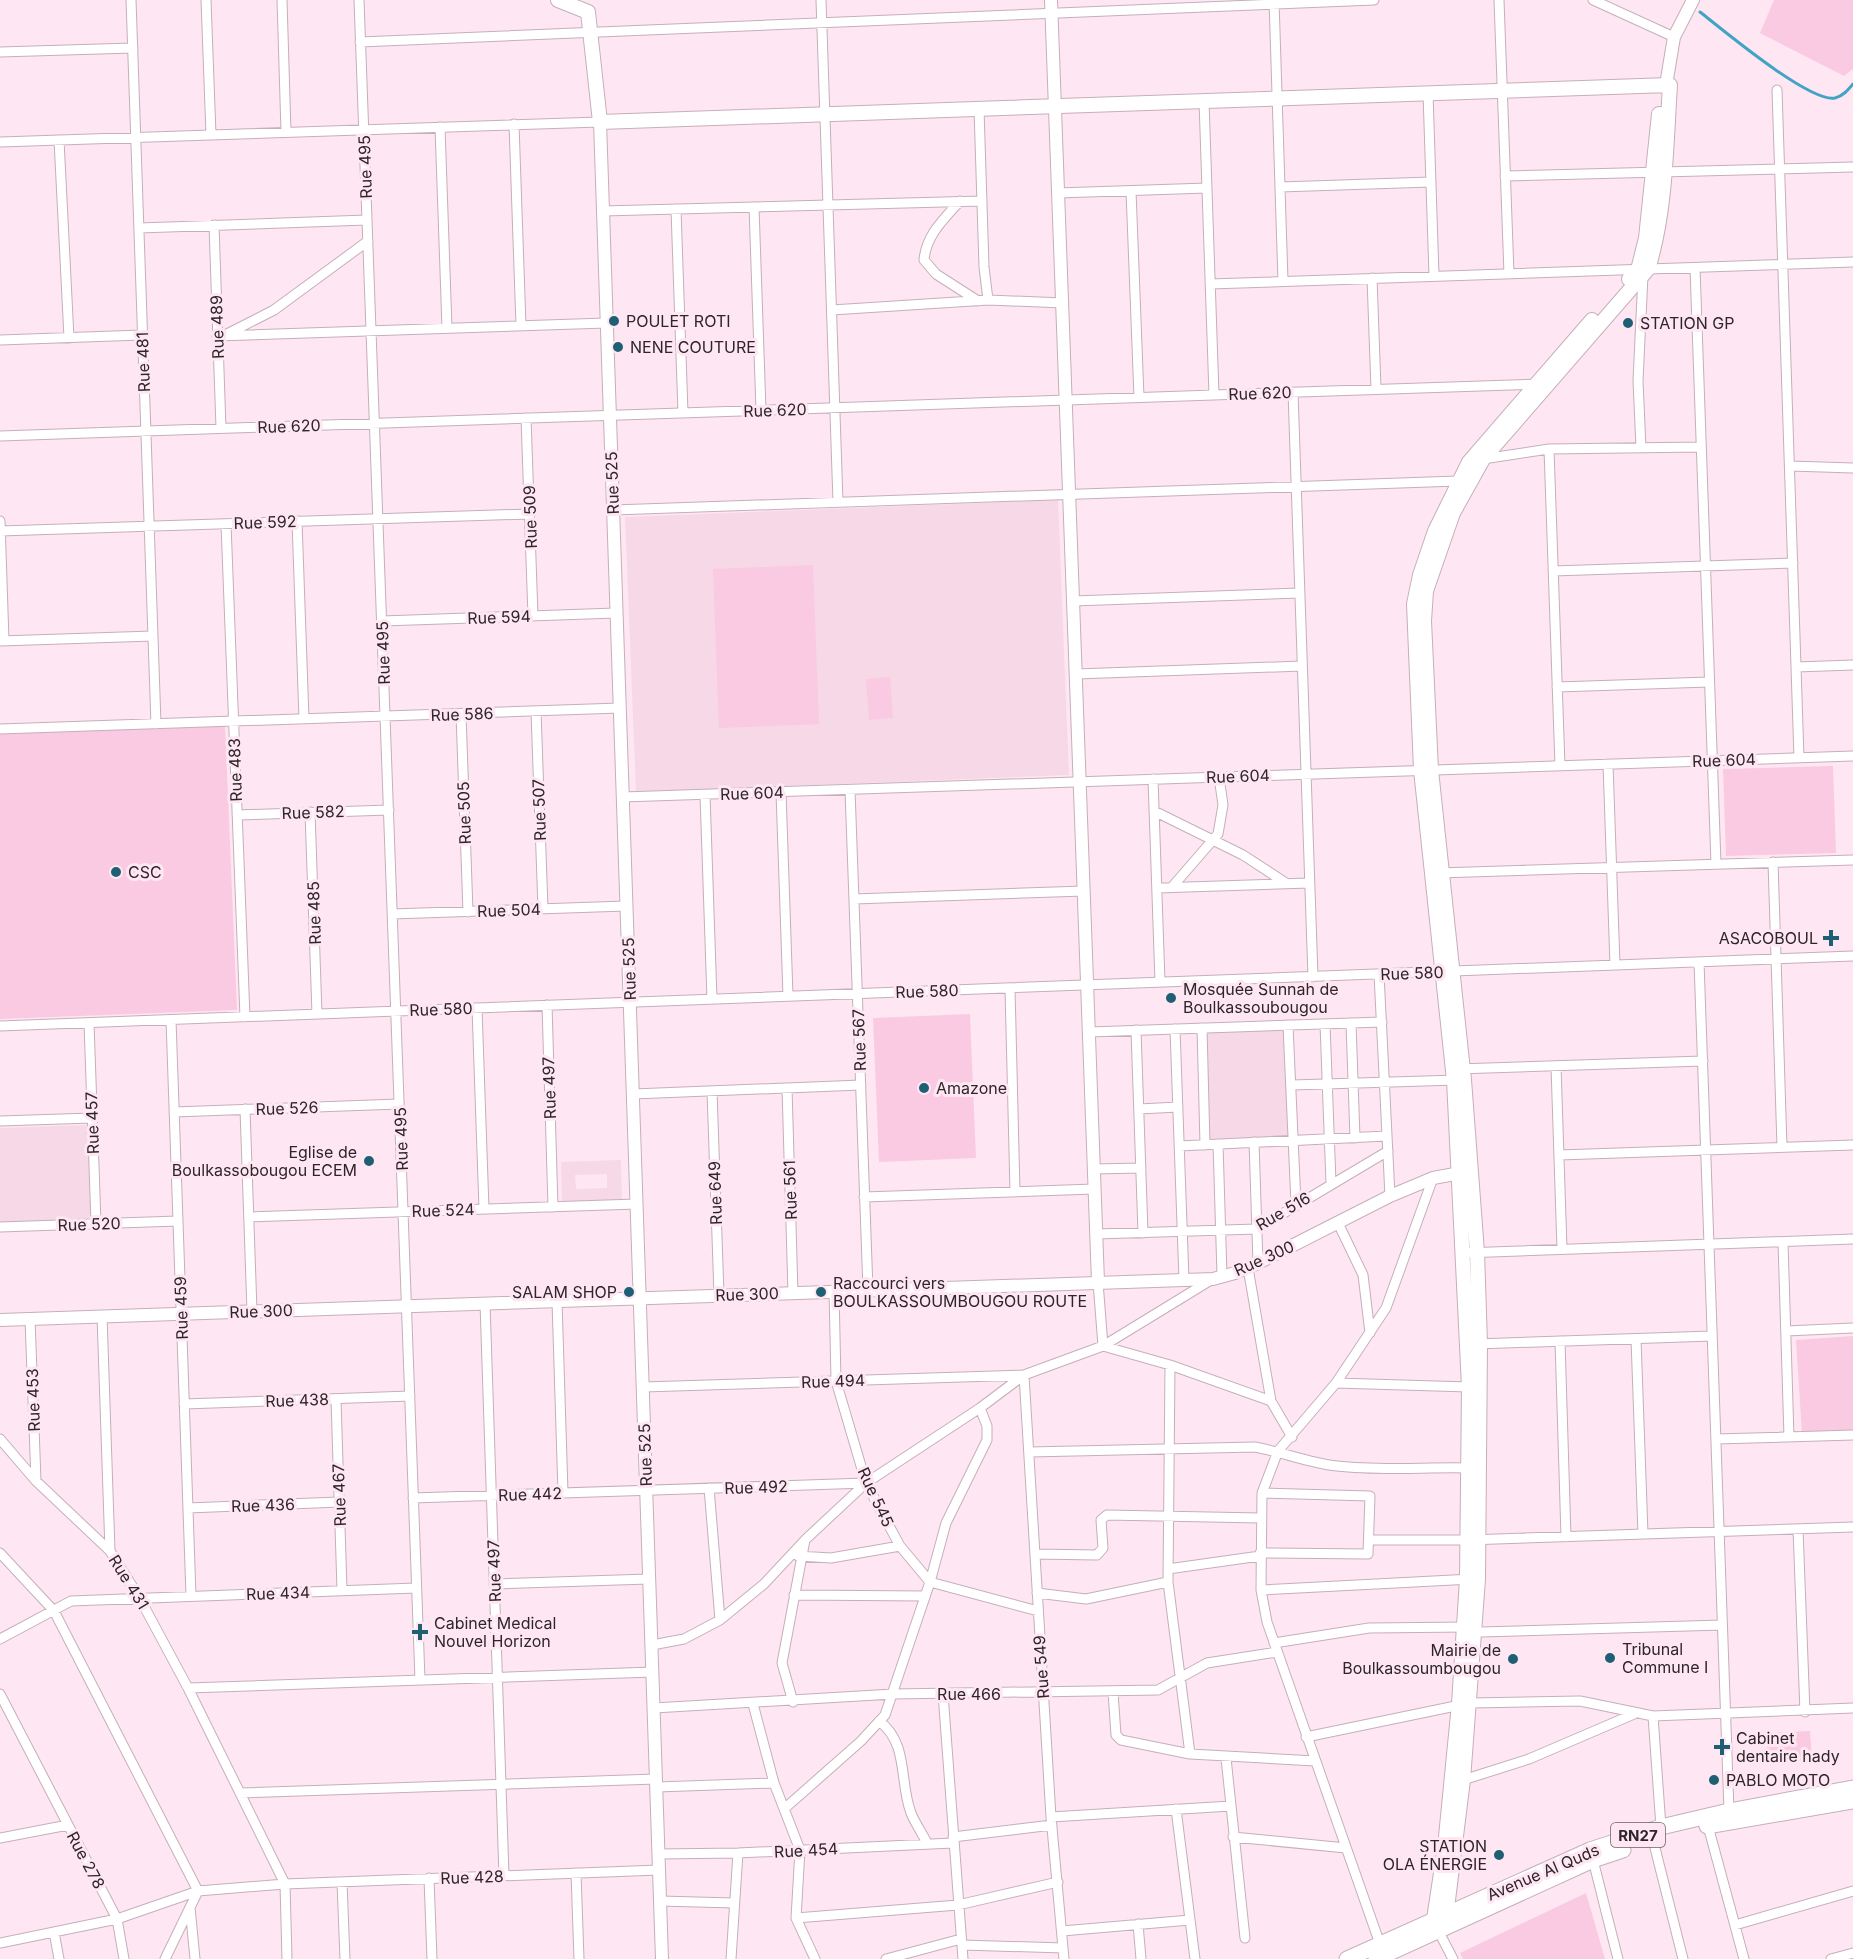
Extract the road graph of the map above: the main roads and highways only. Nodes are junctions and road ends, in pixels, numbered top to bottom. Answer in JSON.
{"nodes":[{"id":1,"x":558,"y":0,"type":"edge"},
{"id":2,"x":588,"y":6,"type":"edge"},
{"id":3,"x":1543,"y":384,"type":"junction"},
{"id":4,"x":1426,"y":770,"type":"junction"},
{"id":5,"x":1474,"y":1344,"type":"junction"},
{"id":6,"x":1473,"y":1540,"type":"junction"},
{"id":7,"x":1465,"y":1703,"type":"junction"},
{"id":8,"x":1853,"y":1788,"type":"edge"},
{"id":9,"x":1853,"y":1801,"type":"edge"},
{"id":10,"x":1657,"y":1834,"type":"junction"},
{"id":11,"x":1441,"y":1925,"type":"junction"},
{"id":12,"x":1378,"y":1951,"type":"edge"},
{"id":13,"x":1347,"y":1959,"type":"edge"}],
"edges":[{"from":1,"to":2,"type":"main road","name":"Rue 525"},
{"from":2,"to":3,"type":"main road","name":"Rue 525"},
{"from":3,"to":4,"type":"main road"},
{"from":3,"to":4,"type":"main road"},
{"from":4,"to":5,"type":"main road"},
{"from":5,"to":6,"type":"main road"},
{"from":5,"to":6,"type":"main road"},
{"from":6,"to":7,"type":"main road"},
{"from":7,"to":11,"type":"main road"},
{"from":7,"to":11,"type":"main road"},
{"from":8,"to":10,"type":"main road","name":"Avenue Al Quds","number":"RN27"},
{"from":9,"to":10,"type":"main road","name":"Avenue Al Quds","number":"RN27"},
{"from":10,"to":11,"type":"main road","name":"Avenue Al Quds","number":"RN27"},
{"from":10,"to":11,"type":"main road","name":"Avenue Al Quds","number":"RN27"},
{"from":11,"to":12,"type":"main road","name":"Avenue Al Quds","number":"RN27"},
{"from":12,"to":13,"type":"main road","name":"Avenue Al Quds","number":"RN27"}]}
